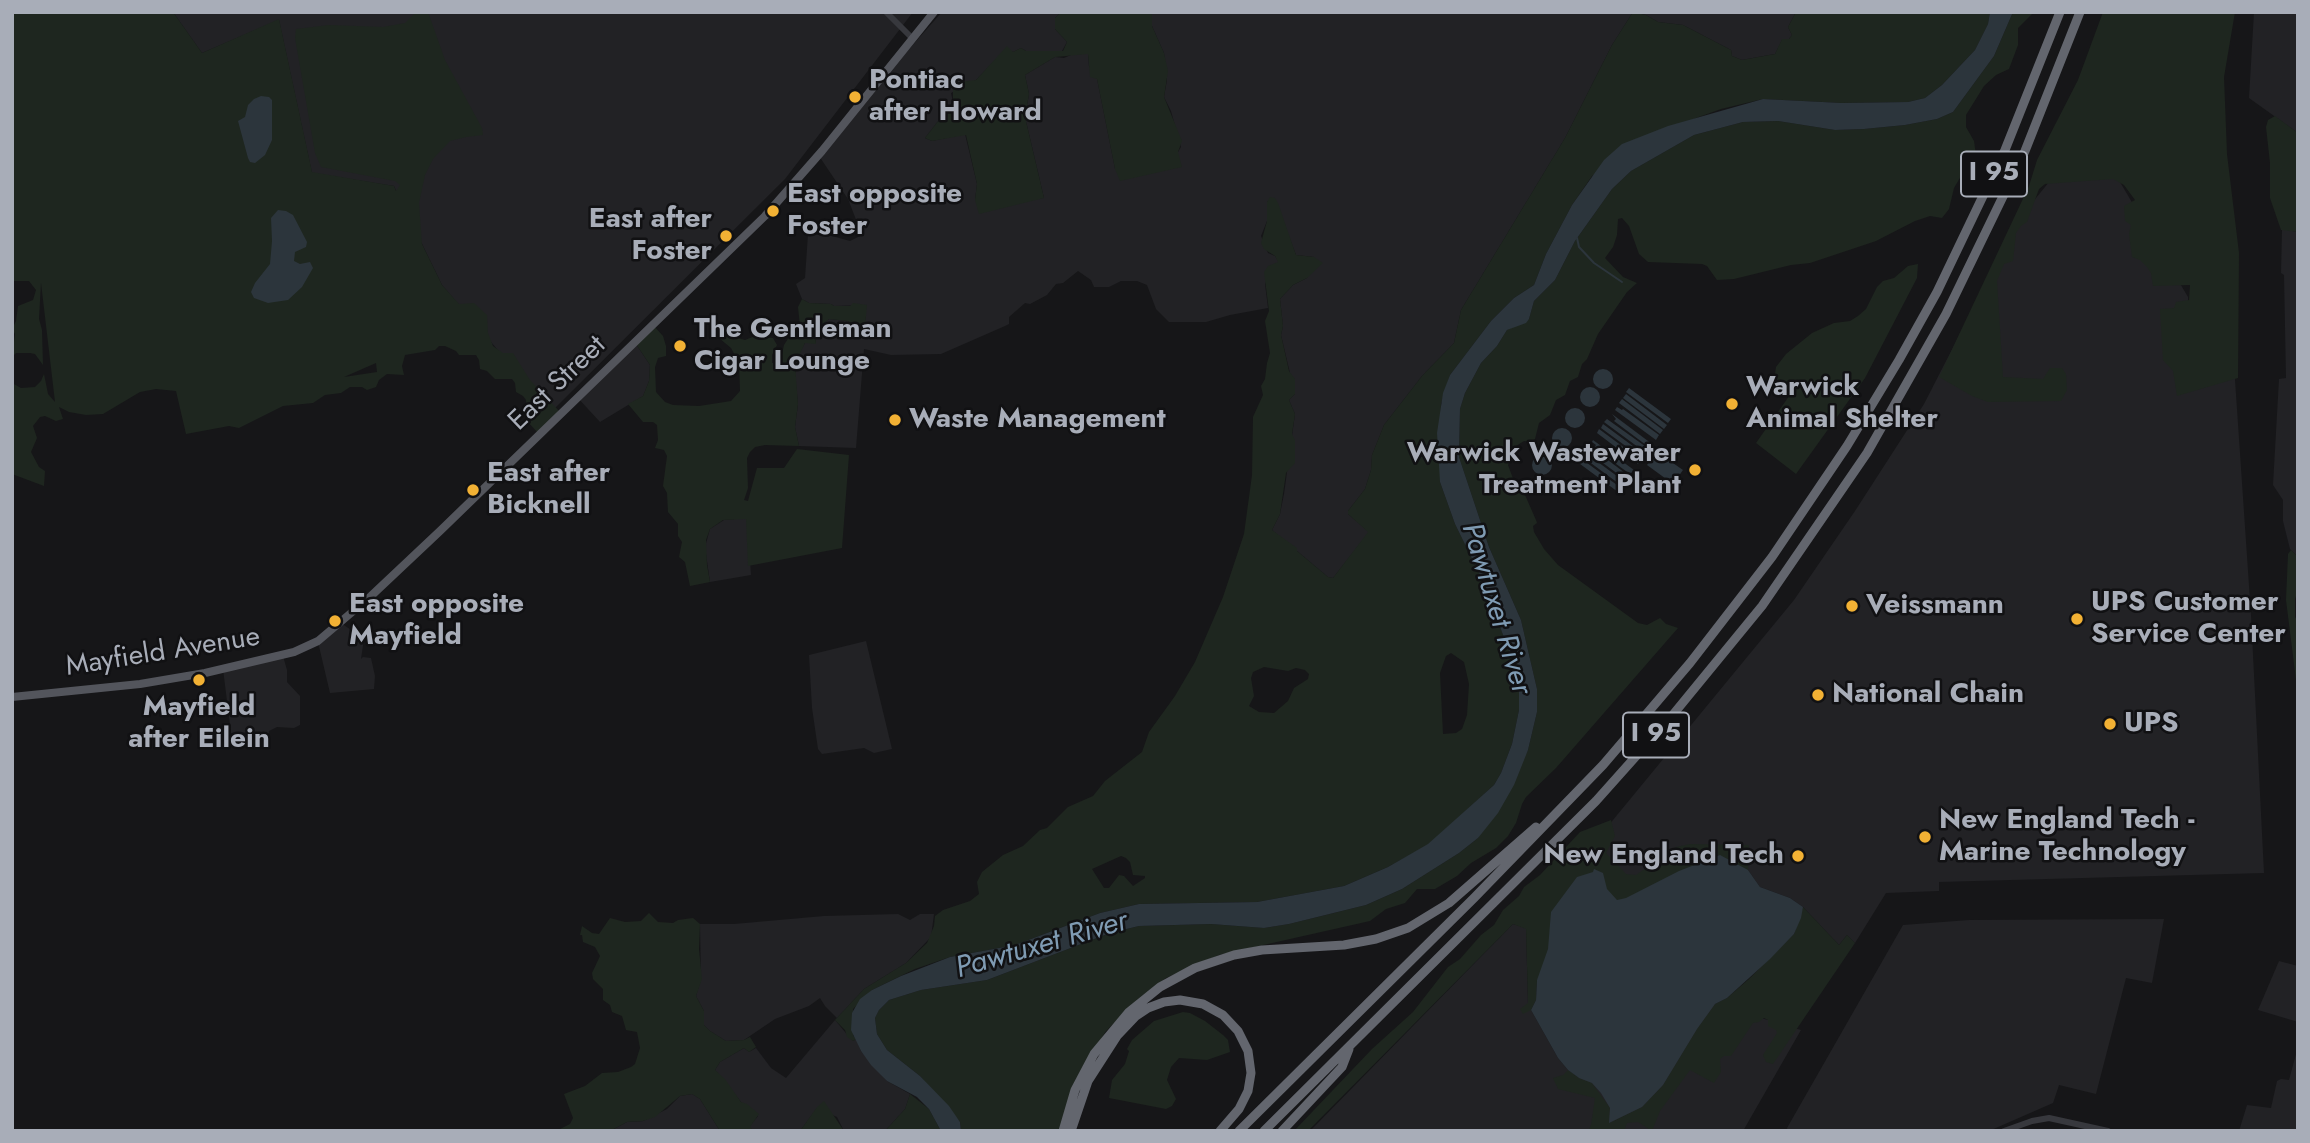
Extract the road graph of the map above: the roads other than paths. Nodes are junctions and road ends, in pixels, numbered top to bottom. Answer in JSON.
{"nodes":[{"id":1,"x":886,"y":12,"type":"edge"},
{"id":2,"x":934,"y":12,"type":"edge"},
{"id":3,"x":2060,"y":12,"type":"edge"},
{"id":4,"x":2080,"y":12,"type":"edge"},
{"id":5,"x":912,"y":38,"type":"junction"},
{"id":6,"x":318,"y":642,"type":"joint"},
{"id":7,"x":12,"y":697,"type":"edge"},
{"id":8,"x":1580,"y":789,"type":"junction"},
{"id":9,"x":1350,"y":1045,"type":"junction"},
{"id":10,"x":1063,"y":1131,"type":"edge"},
{"id":11,"x":1070,"y":1131,"type":"edge"},
{"id":12,"x":1220,"y":1131,"type":"edge"},
{"id":13,"x":1239,"y":1131,"type":"edge"},
{"id":14,"x":1265,"y":1131,"type":"edge"},
{"id":15,"x":1282,"y":1131,"type":"edge"},
{"id":16,"x":2004,"y":1131,"type":"edge"},
{"id":17,"x":2108,"y":1131,"type":"edge"}],
"edges":[{"from":1,"to":5,"type":"street"},
{"from":2,"to":5,"type":"main road","name":"East Street"},
{"from":3,"to":8,"type":"highway","number":"I 95"},
{"from":4,"to":9,"type":"highway","number":"I 95"},
{"from":5,"to":6,"type":"main road","name":"East Street"},
{"from":6,"to":7,"type":"main road","name":"Mayfield Avenue"},
{"from":8,"to":10,"type":"highway"},
{"from":8,"to":13,"type":"highway","number":"I 95"},
{"from":9,"to":14,"type":"highway","number":"I 95"},
{"from":9,"to":15,"type":"highway"},
{"from":11,"to":12,"type":"highway"},
{"from":16,"to":17,"type":"street"}]}
